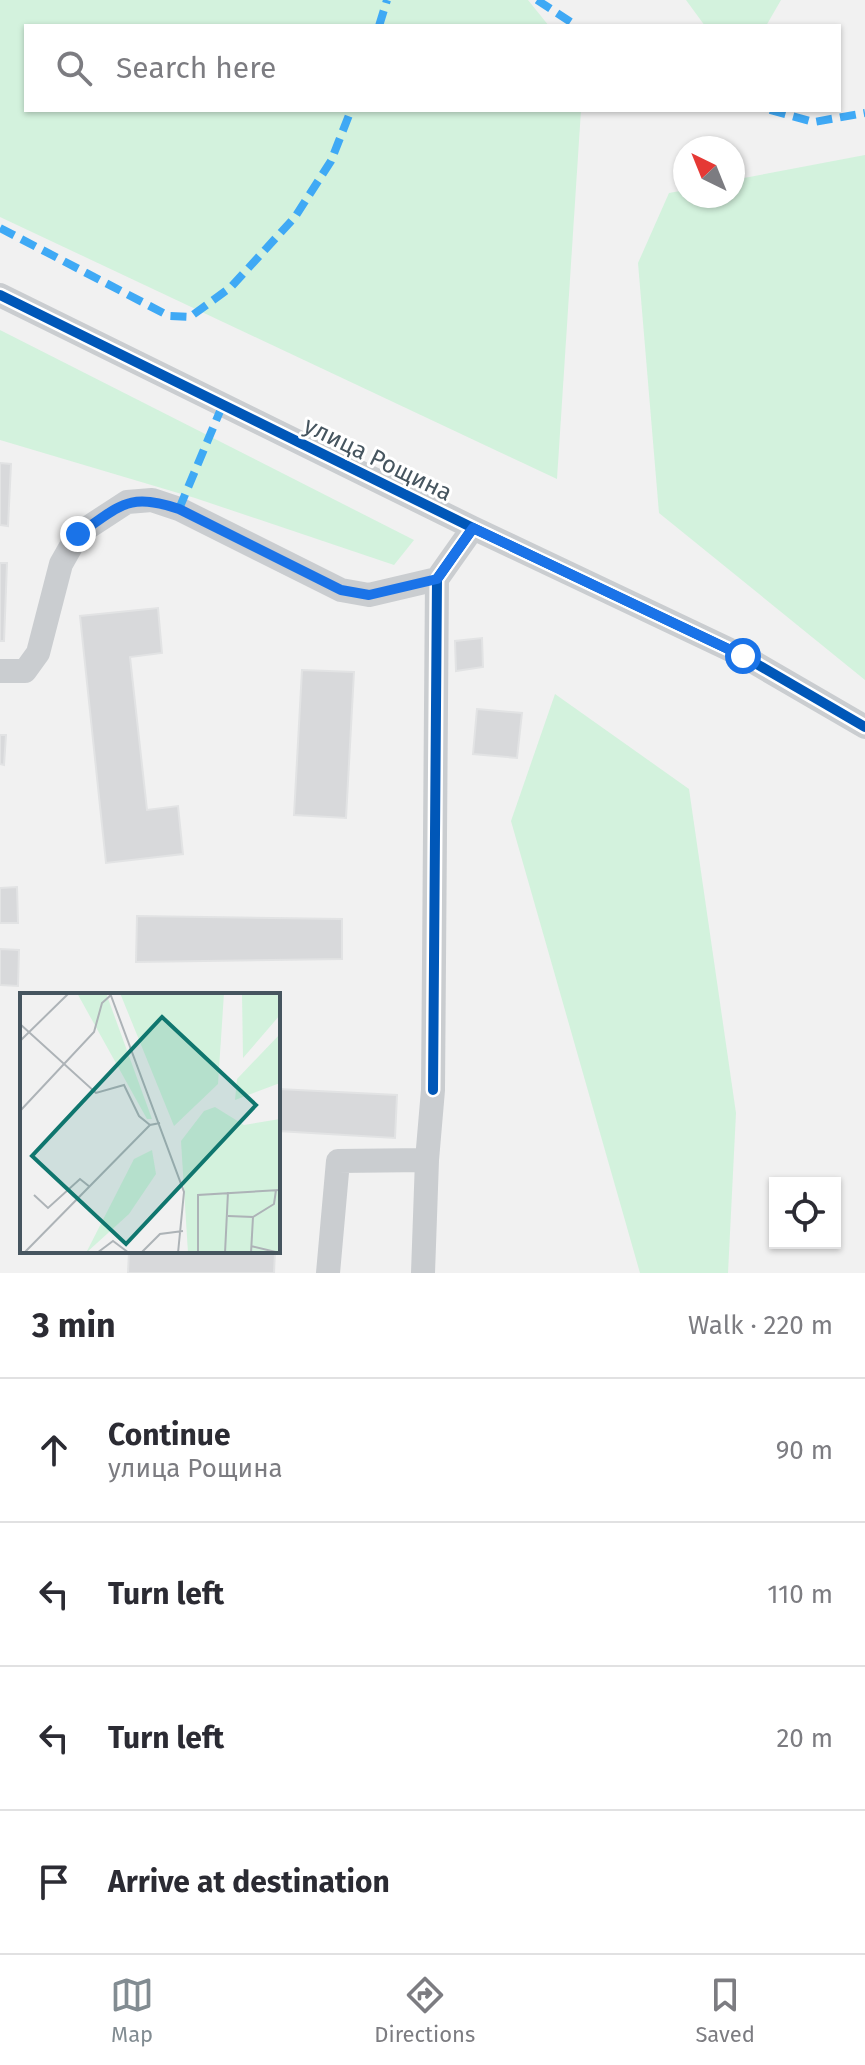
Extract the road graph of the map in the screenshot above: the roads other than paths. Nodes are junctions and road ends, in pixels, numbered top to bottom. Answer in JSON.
{"nodes":[{"id":1,"x":0,"y":295,"type":"edge"},
{"id":2,"x":473,"y":528,"type":"junction"},
{"id":3,"x":437,"y":579,"type":"junction"},
{"id":4,"x":0,"y":671,"type":"edge"},
{"id":5,"x":865,"y":727,"type":"edge"},
{"id":6,"x":427,"y":1160,"type":"junction"},
{"id":7,"x":328,"y":1273,"type":"edge"},
{"id":8,"x":423,"y":1273,"type":"edge"}],
"edges":[{"from":1,"to":2,"type":"street","name":"улица Рощина"},
{"from":2,"to":3,"type":"street"},
{"from":2,"to":5,"type":"street","name":"улица Рощина"},
{"from":3,"to":4,"type":"street"},
{"from":3,"to":6,"type":"street"},
{"from":6,"to":7,"type":"street"},
{"from":6,"to":8,"type":"street"}]}
